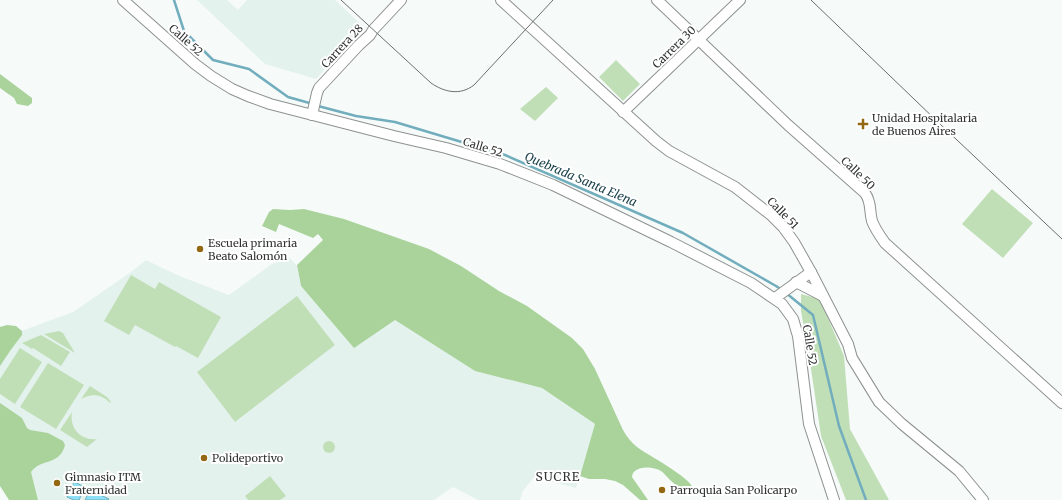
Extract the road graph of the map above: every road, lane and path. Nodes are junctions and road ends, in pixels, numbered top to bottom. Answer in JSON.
{"nodes":[{"id":1,"x":123,"y":0,"type":"edge"},
{"id":2,"x":401,"y":0,"type":"edge"},
{"id":3,"x":501,"y":0,"type":"edge"},
{"id":4,"x":657,"y":0,"type":"edge"},
{"id":5,"x":740,"y":0,"type":"edge"},
{"id":6,"x":699,"y":40,"type":"junction"},
{"id":7,"x":623,"y":112,"type":"junction"},
{"id":8,"x":312,"y":113,"type":"junction"},
{"id":9,"x":811,"y":272,"type":"junction"},
{"id":10,"x":795,"y":283,"type":"junction"},
{"id":11,"x":778,"y":296,"type":"junction"},
{"id":12,"x":823,"y":296,"type":"junction"},
{"id":13,"x":1062,"y":404,"type":"edge"},
{"id":14,"x":834,"y":500,"type":"edge"},
{"id":15,"x":984,"y":500,"type":"edge"}],
"edges":[{"from":1,"to":8,"type":"street","name":"Calle 52"},
{"from":2,"to":8,"type":"street","name":"Carrera 28"},
{"from":3,"to":7,"type":"street","name":"Calle 51"},
{"from":4,"to":6,"type":"street","name":"Calle 50"},
{"from":5,"to":6,"type":"street","name":"Carrera 30"},
{"from":6,"to":7,"type":"street","name":"Carrera 30"},
{"from":6,"to":13,"type":"street","name":"Calle 50"},
{"from":7,"to":9,"type":"street","name":"Calle 51"},
{"from":8,"to":11,"type":"street","name":"Calle 52"},
{"from":9,"to":10,"type":"street"},
{"from":9,"to":12,"type":"street","name":"Calle 51"},
{"from":10,"to":11,"type":"street"},
{"from":10,"to":12,"type":"street"},
{"from":11,"to":14,"type":"street","name":"Calle 52"},
{"from":12,"to":15,"type":"street","name":"Calle 51"}]}
